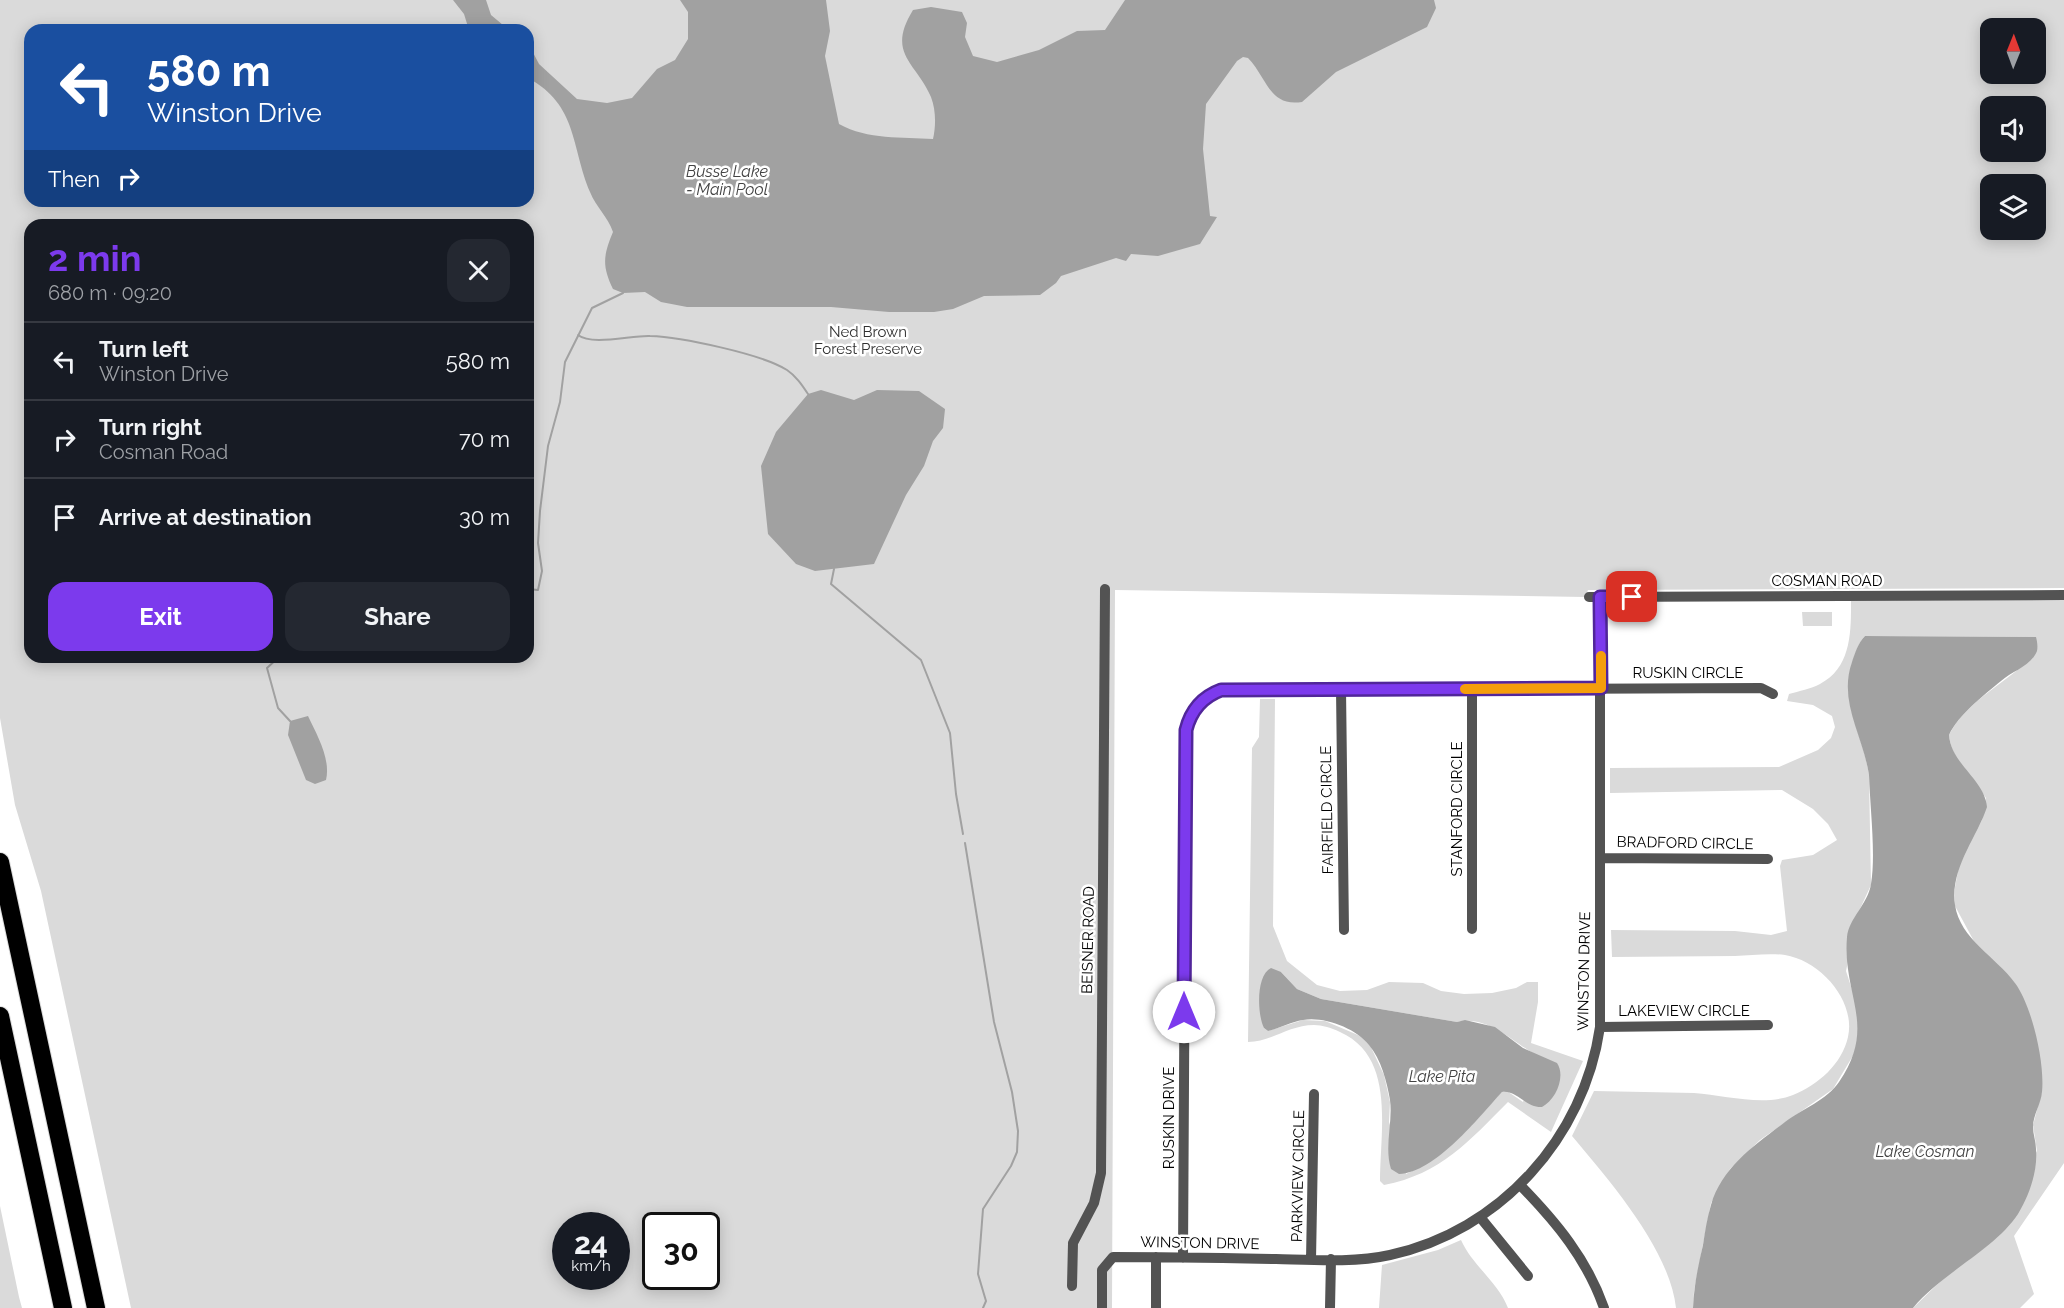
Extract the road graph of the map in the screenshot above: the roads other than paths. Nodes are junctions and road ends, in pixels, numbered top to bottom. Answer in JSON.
{"nodes":[{"id":1,"x":1105,"y":589,"type":"dead end"},
{"id":2,"x":2064,"y":595,"type":"edge"},
{"id":3,"x":1595,"y":597,"type":"joint"},
{"id":4,"x":1601,"y":688,"type":"junction"},
{"id":5,"x":1341,"y":689,"type":"junction"},
{"id":6,"x":1472,"y":689,"type":"junction"},
{"id":7,"x":1773,"y":694,"type":"dead end"},
{"id":8,"x":1601,"y":858,"type":"junction"},
{"id":9,"x":1768,"y":859,"type":"dead end"},
{"id":10,"x":0,"y":862,"type":"edge"},
{"id":11,"x":1473,"y":929,"type":"dead end"},
{"id":12,"x":1344,"y":930,"type":"dead end"},
{"id":13,"x":0,"y":1016,"type":"edge"},
{"id":14,"x":1768,"y":1025,"type":"dead end"},
{"id":15,"x":1600,"y":1027,"type":"junction"},
{"id":16,"x":1314,"y":1094,"type":"dead end"},
{"id":17,"x":1521,"y":1186,"type":"junction"},
{"id":18,"x":1480,"y":1217,"type":"junction"},
{"id":19,"x":1156,"y":1257,"type":"junction"},
{"id":20,"x":1183,"y":1257,"type":"junction"},
{"id":21,"x":1331,"y":1259,"type":"junction"},
{"id":22,"x":1311,"y":1260,"type":"junction"},
{"id":23,"x":1528,"y":1276,"type":"dead end"},
{"id":24,"x":1072,"y":1286,"type":"dead end"},
{"id":25,"x":63,"y":1308,"type":"edge"},
{"id":26,"x":96,"y":1308,"type":"edge"},
{"id":27,"x":1102,"y":1308,"type":"edge"},
{"id":28,"x":1156,"y":1308,"type":"edge"},
{"id":29,"x":1330,"y":1308,"type":"edge"},
{"id":30,"x":1604,"y":1308,"type":"edge"}],
"edges":[{"from":1,"to":24,"type":"street","name":"BEISNER ROAD"},
{"from":2,"to":3,"type":"street","name":"COSMAN ROAD"},
{"from":3,"to":4,"type":"street","name":"WINSTON DRIVE"},
{"from":4,"to":6,"type":"street","name":"RUSKIN DRIVE"},
{"from":4,"to":7,"type":"street","name":"RUSKIN CIRCLE"},
{"from":4,"to":8,"type":"street","name":"WINSTON DRIVE"},
{"from":5,"to":6,"type":"street","name":"RUSKIN DRIVE"},
{"from":5,"to":12,"type":"street","name":"FAIRFIELD CIRCLE"},
{"from":5,"to":20,"type":"street","name":"RUSKIN DRIVE"},
{"from":6,"to":11,"type":"street","name":"STANFORD CIRCLE"},
{"from":8,"to":9,"type":"street","name":"BRADFORD CIRCLE"},
{"from":8,"to":15,"type":"street","name":"WINSTON DRIVE"},
{"from":10,"to":26,"type":"highway"},
{"from":13,"to":25,"type":"highway"},
{"from":14,"to":15,"type":"street","name":"LAKEVIEW CIRCLE"},
{"from":15,"to":17,"type":"street","name":"WINSTON DRIVE"},
{"from":16,"to":22,"type":"street","name":"PARKVIEW CIRCLE"},
{"from":17,"to":18,"type":"street","name":"WINSTON DRIVE"},
{"from":17,"to":30,"type":"street"},
{"from":18,"to":21,"type":"street","name":"WINSTON DRIVE"},
{"from":18,"to":23,"type":"street"},
{"from":19,"to":20,"type":"street","name":"WINSTON DRIVE"},
{"from":19,"to":27,"type":"street","name":"WINSTON DRIVE"},
{"from":19,"to":28,"type":"street"},
{"from":20,"to":22,"type":"street","name":"WINSTON DRIVE"},
{"from":21,"to":22,"type":"street","name":"WINSTON DRIVE"},
{"from":21,"to":29,"type":"street"}]}
